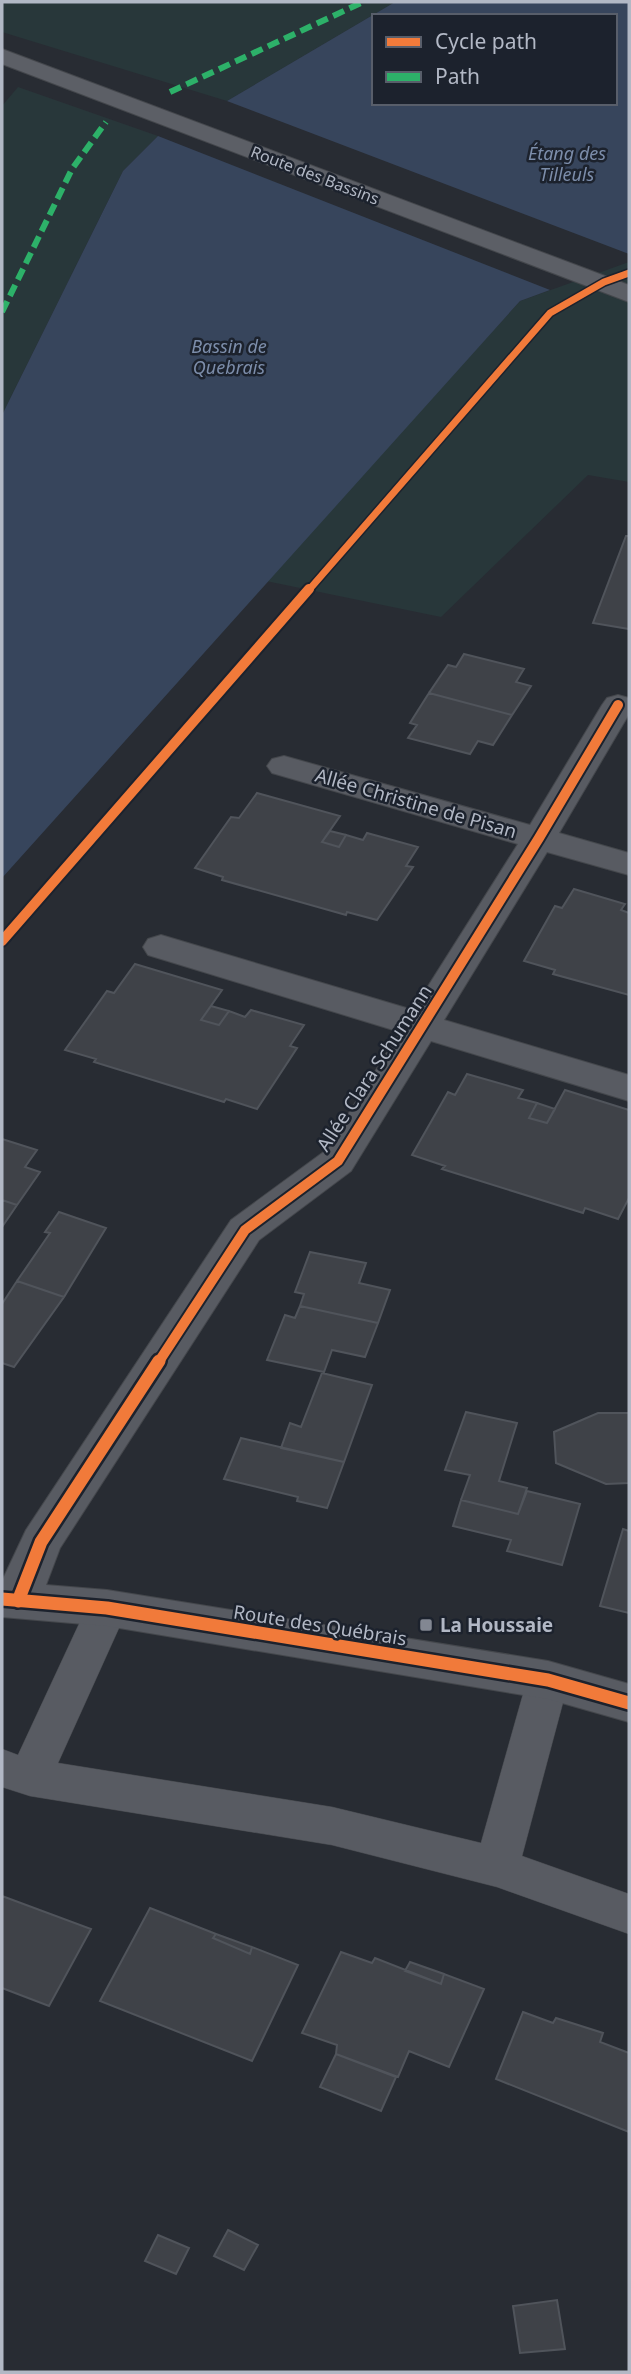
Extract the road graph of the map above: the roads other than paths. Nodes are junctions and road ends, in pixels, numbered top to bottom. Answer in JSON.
{"nodes":[{"id":1,"x":2,"y":55,"type":"edge"},
{"id":2,"x":629,"y":294,"type":"edge"},
{"id":3,"x":618,"y":705,"type":"dead end"},
{"id":4,"x":284,"y":766,"type":"dead end"},
{"id":5,"x":539,"y":838,"type":"junction"},
{"id":6,"x":629,"y":864,"type":"edge"},
{"id":7,"x":161,"y":947,"type":"dead end"},
{"id":8,"x":422,"y":1026,"type":"junction"},
{"id":9,"x":629,"y":1088,"type":"edge"},
{"id":10,"x":10,"y":1600,"type":"edge"},
{"id":11,"x":107,"y":1608,"type":"junction"},
{"id":12,"x":548,"y":1680,"type":"junction"},
{"id":13,"x":629,"y":1703,"type":"edge"},
{"id":14,"x":16,"y":1773,"type":"edge"},
{"id":15,"x":497,"y":1867,"type":"junction"},
{"id":16,"x":628,"y":1914,"type":"edge"}],
"edges":[{"from":1,"to":2,"type":"main road","name":"Route des Bassins"},
{"from":3,"to":5,"type":"street","name":"Allée Clara Schumann"},
{"from":4,"to":5,"type":"street","name":"Allée Christine de Pisan"},
{"from":5,"to":6,"type":"street","name":"Allée Christine de Pisan"},
{"from":5,"to":8,"type":"street","name":"Allée Clara Schumann"},
{"from":7,"to":8,"type":"street","name":"Allée Clara Schumann"},
{"from":8,"to":9,"type":"street","name":"Allée Clara Schumann"},
{"from":8,"to":10,"type":"street","name":"Allée Clara Schumann"},
{"from":10,"to":11,"type":"street","name":"Route des Québrais"},
{"from":11,"to":12,"type":"street","name":"Route des Québrais"},
{"from":11,"to":14,"type":"lane"},
{"from":12,"to":13,"type":"street","name":"Route des Québrais"},
{"from":12,"to":15,"type":"lane"},
{"from":14,"to":15,"type":"lane"},
{"from":15,"to":16,"type":"lane"}]}
